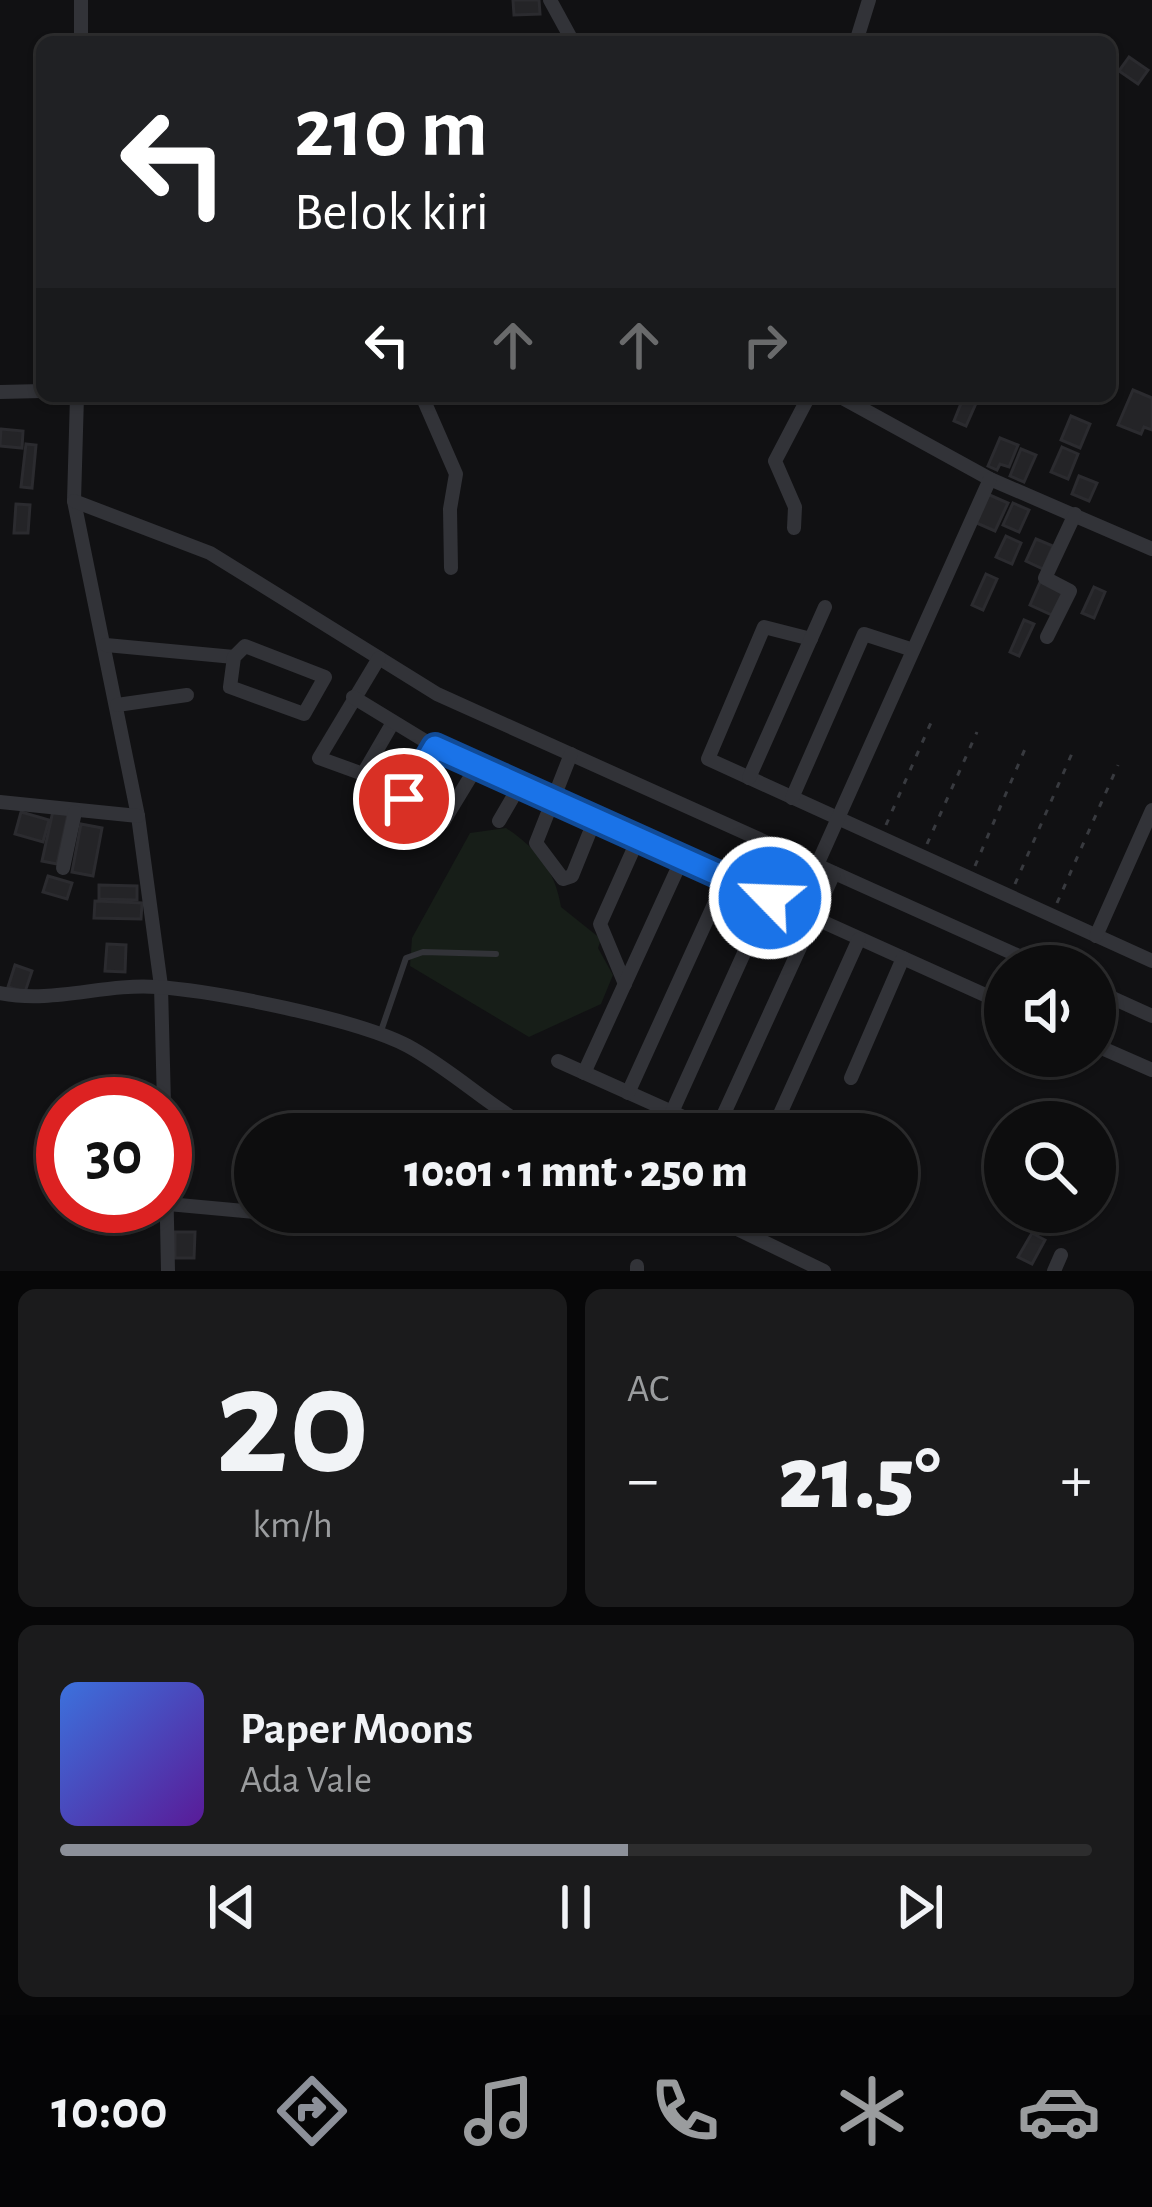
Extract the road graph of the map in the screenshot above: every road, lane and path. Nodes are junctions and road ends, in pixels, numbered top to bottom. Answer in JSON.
{"nodes":[{"id":1,"x":80,"y":0,"type":"edge"},
{"id":2,"x":550,"y":0,"type":"edge"},
{"id":3,"x":869,"y":0,"type":"edge"},
{"id":4,"x":81,"y":36,"type":"edge"},
{"id":5,"x":570,"y":36,"type":"edge"},
{"id":6,"x":858,"y":36,"type":"edge"},
{"id":7,"x":0,"y":392,"type":"edge"},
{"id":8,"x":36,"y":392,"type":"edge"},
{"id":9,"x":77,"y":402,"type":"edge"},
{"id":10,"x":425,"y":402,"type":"edge"},
{"id":11,"x":806,"y":402,"type":"edge"},
{"id":12,"x":850,"y":402,"type":"edge"},
{"id":13,"x":990,"y":479,"type":"junction"},
{"id":14,"x":74,"y":501,"type":"junction"},
{"id":15,"x":1075,"y":514,"type":"junction"},
{"id":16,"x":794,"y":528,"type":"dead end"},
{"id":17,"x":1152,"y":549,"type":"edge"},
{"id":18,"x":452,"y":568,"type":"dead end"},
{"id":19,"x":825,"y":607,"type":"dead end"},
{"id":20,"x":1047,"y":637,"type":"dead end"},
{"id":21,"x":811,"y":639,"type":"junction"},
{"id":22,"x":106,"y":645,"type":"junction"},
{"id":23,"x":910,"y":649,"type":"junction"},
{"id":24,"x":234,"y":657,"type":"junction"},
{"id":25,"x":379,"y":658,"type":"junction"},
{"id":26,"x":187,"y":695,"type":"dead end"},
{"id":27,"x":353,"y":697,"type":"junction"},
{"id":28,"x":117,"y":705,"type":"junction"},
{"id":29,"x":933,"y":718,"type":"dead end"},
{"id":30,"x":392,"y":724,"type":"junction"},
{"id":31,"x":976,"y":732,"type":"dead end"},
{"id":32,"x":1028,"y":742,"type":"dead end"},
{"id":33,"x":435,"y":747,"type":"junction"},
{"id":34,"x":1073,"y":752,"type":"dead end"},
{"id":35,"x":571,"y":754,"type":"junction"},
{"id":36,"x":1118,"y":765,"type":"dead end"},
{"id":37,"x":477,"y":766,"type":"junction"},
{"id":38,"x":749,"y":778,"type":"junction"},
{"id":39,"x":520,"y":785,"type":"junction"},
{"id":40,"x":792,"y":797,"type":"junction"},
{"id":41,"x":553,"y":800,"type":"junction"},
{"id":42,"x":0,"y":802,"type":"edge"},
{"id":43,"x":1152,"y":810,"type":"edge"},
{"id":44,"x":75,"y":812,"type":"junction"},
{"id":45,"x":138,"y":816,"type":"junction"},
{"id":46,"x":837,"y":818,"type":"junction"},
{"id":47,"x":595,"y":819,"type":"junction"},
{"id":48,"x":499,"y":820,"type":"dead end"},
{"id":49,"x":880,"y":838,"type":"junction"},
{"id":50,"x":638,"y":839,"type":"junction"},
{"id":51,"x":922,"y":856,"type":"junction"},
{"id":52,"x":682,"y":859,"type":"junction"},
{"id":53,"x":817,"y":865,"type":"junction"},
{"id":54,"x":63,"y":868,"type":"dead end"},
{"id":55,"x":834,"y":873,"type":"junction"},
{"id":56,"x":726,"y":878,"type":"junction"},
{"id":57,"x":970,"y":878,"type":"junction"},
{"id":58,"x":1010,"y":897,"type":"junction"},
{"id":59,"x":770,"y":898,"type":"junction"},
{"id":60,"x":1052,"y":916,"type":"junction"},
{"id":61,"x":814,"y":918,"type":"junction"},
{"id":62,"x":1096,"y":936,"type":"junction"},
{"id":63,"x":860,"y":939,"type":"junction"},
{"id":64,"x":994,"y":945,"type":"edge"},
{"id":65,"x":496,"y":955,"type":"dead end"},
{"id":66,"x":903,"y":958,"type":"junction"},
{"id":67,"x":1152,"y":961,"type":"edge"},
{"id":68,"x":626,"y":984,"type":"junction"},
{"id":69,"x":160,"y":986,"type":"junction"},
{"id":70,"x":0,"y":993,"type":"edge"},
{"id":71,"x":984,"y":995,"type":"edge"},
{"id":72,"x":1116,"y":1000,"type":"edge"},
{"id":73,"x":1152,"y":1016,"type":"edge"},
{"id":74,"x":380,"y":1034,"type":"junction"},
{"id":75,"x":1116,"y":1054,"type":"edge"},
{"id":76,"x":558,"y":1061,"type":"dead end"},
{"id":77,"x":1152,"y":1070,"type":"edge"},
{"id":78,"x":584,"y":1073,"type":"junction"},
{"id":79,"x":163,"y":1077,"type":"edge"},
{"id":80,"x":851,"y":1078,"type":"dead end"},
{"id":81,"x":628,"y":1093,"type":"junction"},
{"id":82,"x":672,"y":1112,"type":"joint"},
{"id":83,"x":507,"y":1113,"type":"edge"},
{"id":84,"x":728,"y":1113,"type":"edge"},
{"id":85,"x":781,"y":1113,"type":"edge"},
{"id":86,"x":192,"y":1206,"type":"edge"},
{"id":87,"x":234,"y":1210,"type":"edge"},
{"id":88,"x":168,"y":1233,"type":"edge"},
{"id":89,"x":745,"y":1233,"type":"edge"},
{"id":90,"x":1061,"y":1255,"type":"dead end"},
{"id":91,"x":168,"y":1271,"type":"edge"},
{"id":92,"x":824,"y":1271,"type":"edge"},
{"id":93,"x":1054,"y":1271,"type":"edge"}],
"edges":[{"from":1,"to":4,"type":"street"},
{"from":2,"to":5,"type":"street"},
{"from":3,"to":6,"type":"street"},
{"from":7,"to":8,"type":"street"},
{"from":9,"to":14,"type":"street"},
{"from":10,"to":18,"type":"street"},
{"from":11,"to":16,"type":"street"},
{"from":12,"to":13,"type":"street"},
{"from":13,"to":15,"type":"street"},
{"from":13,"to":23,"type":"street"},
{"from":14,"to":22,"type":"street"},
{"from":14,"to":25,"type":"street"},
{"from":15,"to":17,"type":"street"},
{"from":15,"to":20,"type":"street"},
{"from":19,"to":21,"type":"street"},
{"from":21,"to":38,"type":"street"},
{"from":21,"to":38,"type":"street"},
{"from":22,"to":24,"type":"street"},
{"from":22,"to":28,"type":"street"},
{"from":23,"to":40,"type":"street"},
{"from":23,"to":46,"type":"street"},
{"from":24,"to":24,"type":"street"},
{"from":25,"to":27,"type":"street"},
{"from":25,"to":35,"type":"street"},
{"from":26,"to":28,"type":"street"},
{"from":27,"to":30,"type":"street"},
{"from":27,"to":30,"type":"street"},
{"from":28,"to":45,"type":"street"},
{"from":29,"to":49,"type":"path"},
{"from":30,"to":33,"type":"street"},
{"from":31,"to":51,"type":"path"},
{"from":32,"to":57,"type":"path"},
{"from":33,"to":37,"type":"street"},
{"from":33,"to":37,"type":"street"},
{"from":34,"to":58,"type":"path"},
{"from":35,"to":41,"type":"street"},
{"from":35,"to":53,"type":"street"},
{"from":36,"to":60,"type":"path"},
{"from":37,"to":39,"type":"street"},
{"from":38,"to":40,"type":"street"},
{"from":39,"to":41,"type":"street"},
{"from":39,"to":48,"type":"street"},
{"from":40,"to":46,"type":"street"},
{"from":41,"to":47,"type":"street"},
{"from":41,"to":47,"type":"street"},
{"from":42,"to":44,"type":"street"},
{"from":43,"to":62,"type":"street"},
{"from":44,"to":45,"type":"street"},
{"from":44,"to":54,"type":"street"},
{"from":45,"to":69,"type":"street"},
{"from":46,"to":49,"type":"street"},
{"from":46,"to":53,"type":"street"},
{"from":47,"to":50,"type":"street"},
{"from":49,"to":51,"type":"street"},
{"from":50,"to":52,"type":"street"},
{"from":50,"to":68,"type":"street"},
{"from":51,"to":57,"type":"street"},
{"from":52,"to":56,"type":"street"},
{"from":52,"to":68,"type":"street"},
{"from":53,"to":55,"type":"street"},
{"from":55,"to":61,"type":"street"},
{"from":55,"to":64,"type":"street"},
{"from":56,"to":59,"type":"street"},
{"from":56,"to":81,"type":"street"},
{"from":57,"to":58,"type":"street"},
{"from":58,"to":60,"type":"street"},
{"from":59,"to":61,"type":"street"},
{"from":59,"to":82,"type":"street"},
{"from":60,"to":62,"type":"street"},
{"from":61,"to":63,"type":"street"},
{"from":61,"to":84,"type":"street"},
{"from":62,"to":67,"type":"street"},
{"from":63,"to":66,"type":"street"},
{"from":63,"to":85,"type":"street"},
{"from":65,"to":74,"type":"lane"},
{"from":66,"to":71,"type":"street"},
{"from":66,"to":80,"type":"street"},
{"from":68,"to":78,"type":"street"},
{"from":69,"to":70,"type":"street"},
{"from":69,"to":74,"type":"street"},
{"from":69,"to":79,"type":"street"},
{"from":72,"to":73,"type":"street"},
{"from":74,"to":83,"type":"street"},
{"from":75,"to":77,"type":"street"},
{"from":76,"to":78,"type":"street"},
{"from":78,"to":81,"type":"street"},
{"from":81,"to":82,"type":"street"},
{"from":86,"to":87,"type":"street"},
{"from":88,"to":91,"type":"street"},
{"from":89,"to":92,"type":"street"},
{"from":90,"to":93,"type":"street"}]}
